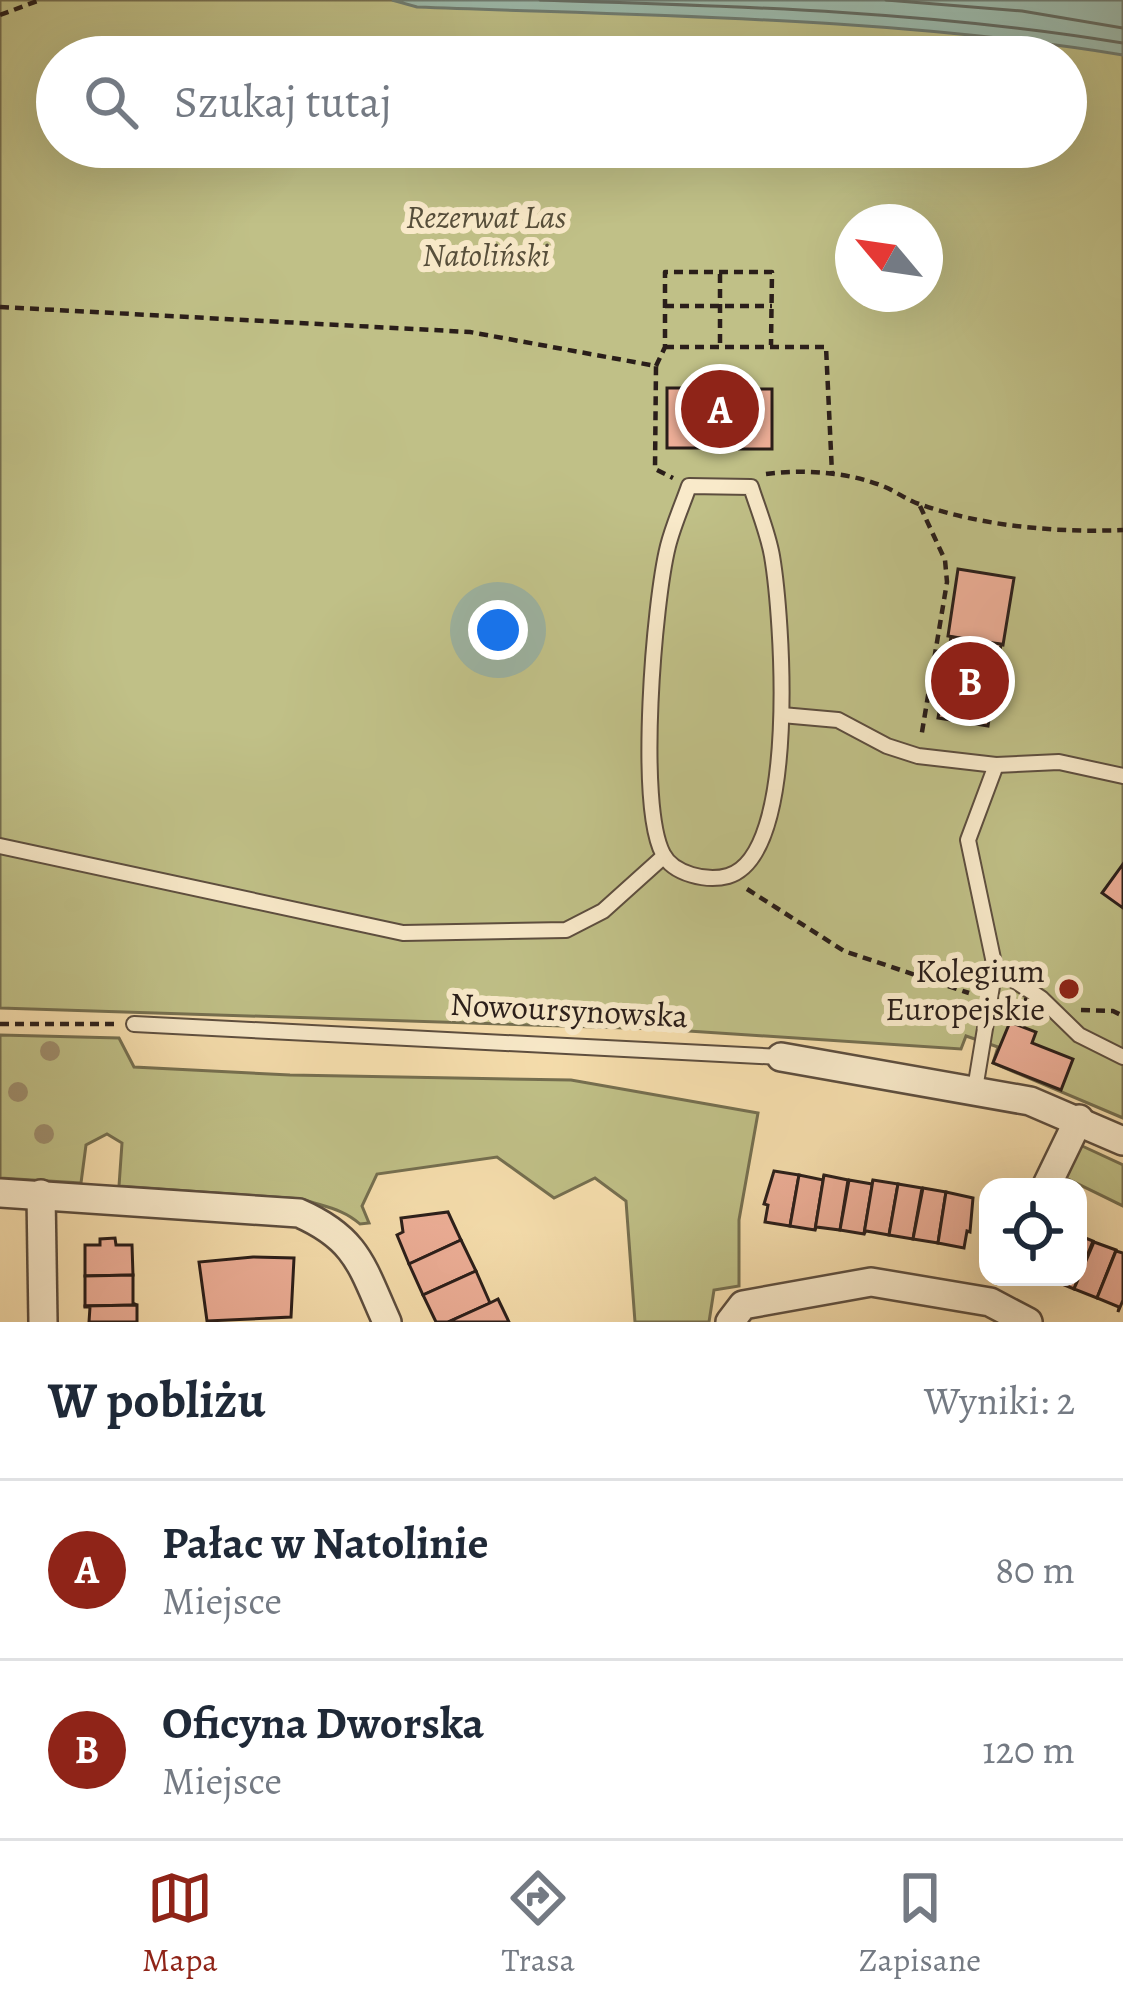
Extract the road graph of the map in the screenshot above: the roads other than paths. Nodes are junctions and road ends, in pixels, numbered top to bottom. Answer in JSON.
{"nodes":[{"id":1,"x":782,"y":715,"type":"junction"},
{"id":2,"x":996,"y":765,"type":"junction"},
{"id":3,"x":1123,"y":776,"type":"edge"},
{"id":4,"x":0,"y":847,"type":"edge"},
{"id":5,"x":663,"y":857,"type":"junction"},
{"id":6,"x":995,"y":968,"type":"junction"},
{"id":7,"x":134,"y":1024,"type":"road end"},
{"id":8,"x":781,"y":1057,"type":"joint"},
{"id":9,"x":1123,"y":1058,"type":"edge"},
{"id":10,"x":975,"y":1089,"type":"junction"},
{"id":11,"x":1078,"y":1119,"type":"junction"},
{"id":12,"x":1123,"y":1141,"type":"edge"},
{"id":13,"x":1050,"y":1178,"type":"edge"},
{"id":14,"x":0,"y":1193,"type":"edge"},
{"id":15,"x":40,"y":1194,"type":"junction"},
{"id":16,"x":996,"y":1290,"type":"edge"},
{"id":17,"x":43,"y":1322,"type":"edge"},
{"id":18,"x":387,"y":1322,"type":"edge"},
{"id":19,"x":730,"y":1322,"type":"edge"},
{"id":20,"x":1028,"y":1322,"type":"edge"}],
"edges":[{"from":1,"to":2,"type":"lane"},
{"from":1,"to":5,"type":"lane"},
{"from":1,"to":5,"type":"lane"},
{"from":2,"to":3,"type":"lane"},
{"from":2,"to":6,"type":"lane"},
{"from":4,"to":5,"type":"lane"},
{"from":6,"to":9,"type":"lane"},
{"from":6,"to":10,"type":"lane"},
{"from":7,"to":8,"type":"lane","name":"Nowoursynowska"},
{"from":8,"to":10,"type":"street","name":"Nowoursynowska"},
{"from":10,"to":11,"type":"street","name":"Nowoursynowska"},
{"from":11,"to":12,"type":"street","name":"Nowoursynowska"},
{"from":11,"to":13,"type":"street"},
{"from":14,"to":15,"type":"street"},
{"from":15,"to":17,"type":"street"},
{"from":15,"to":18,"type":"street"},
{"from":16,"to":19,"type":"street"},
{"from":16,"to":20,"type":"street"}]}
